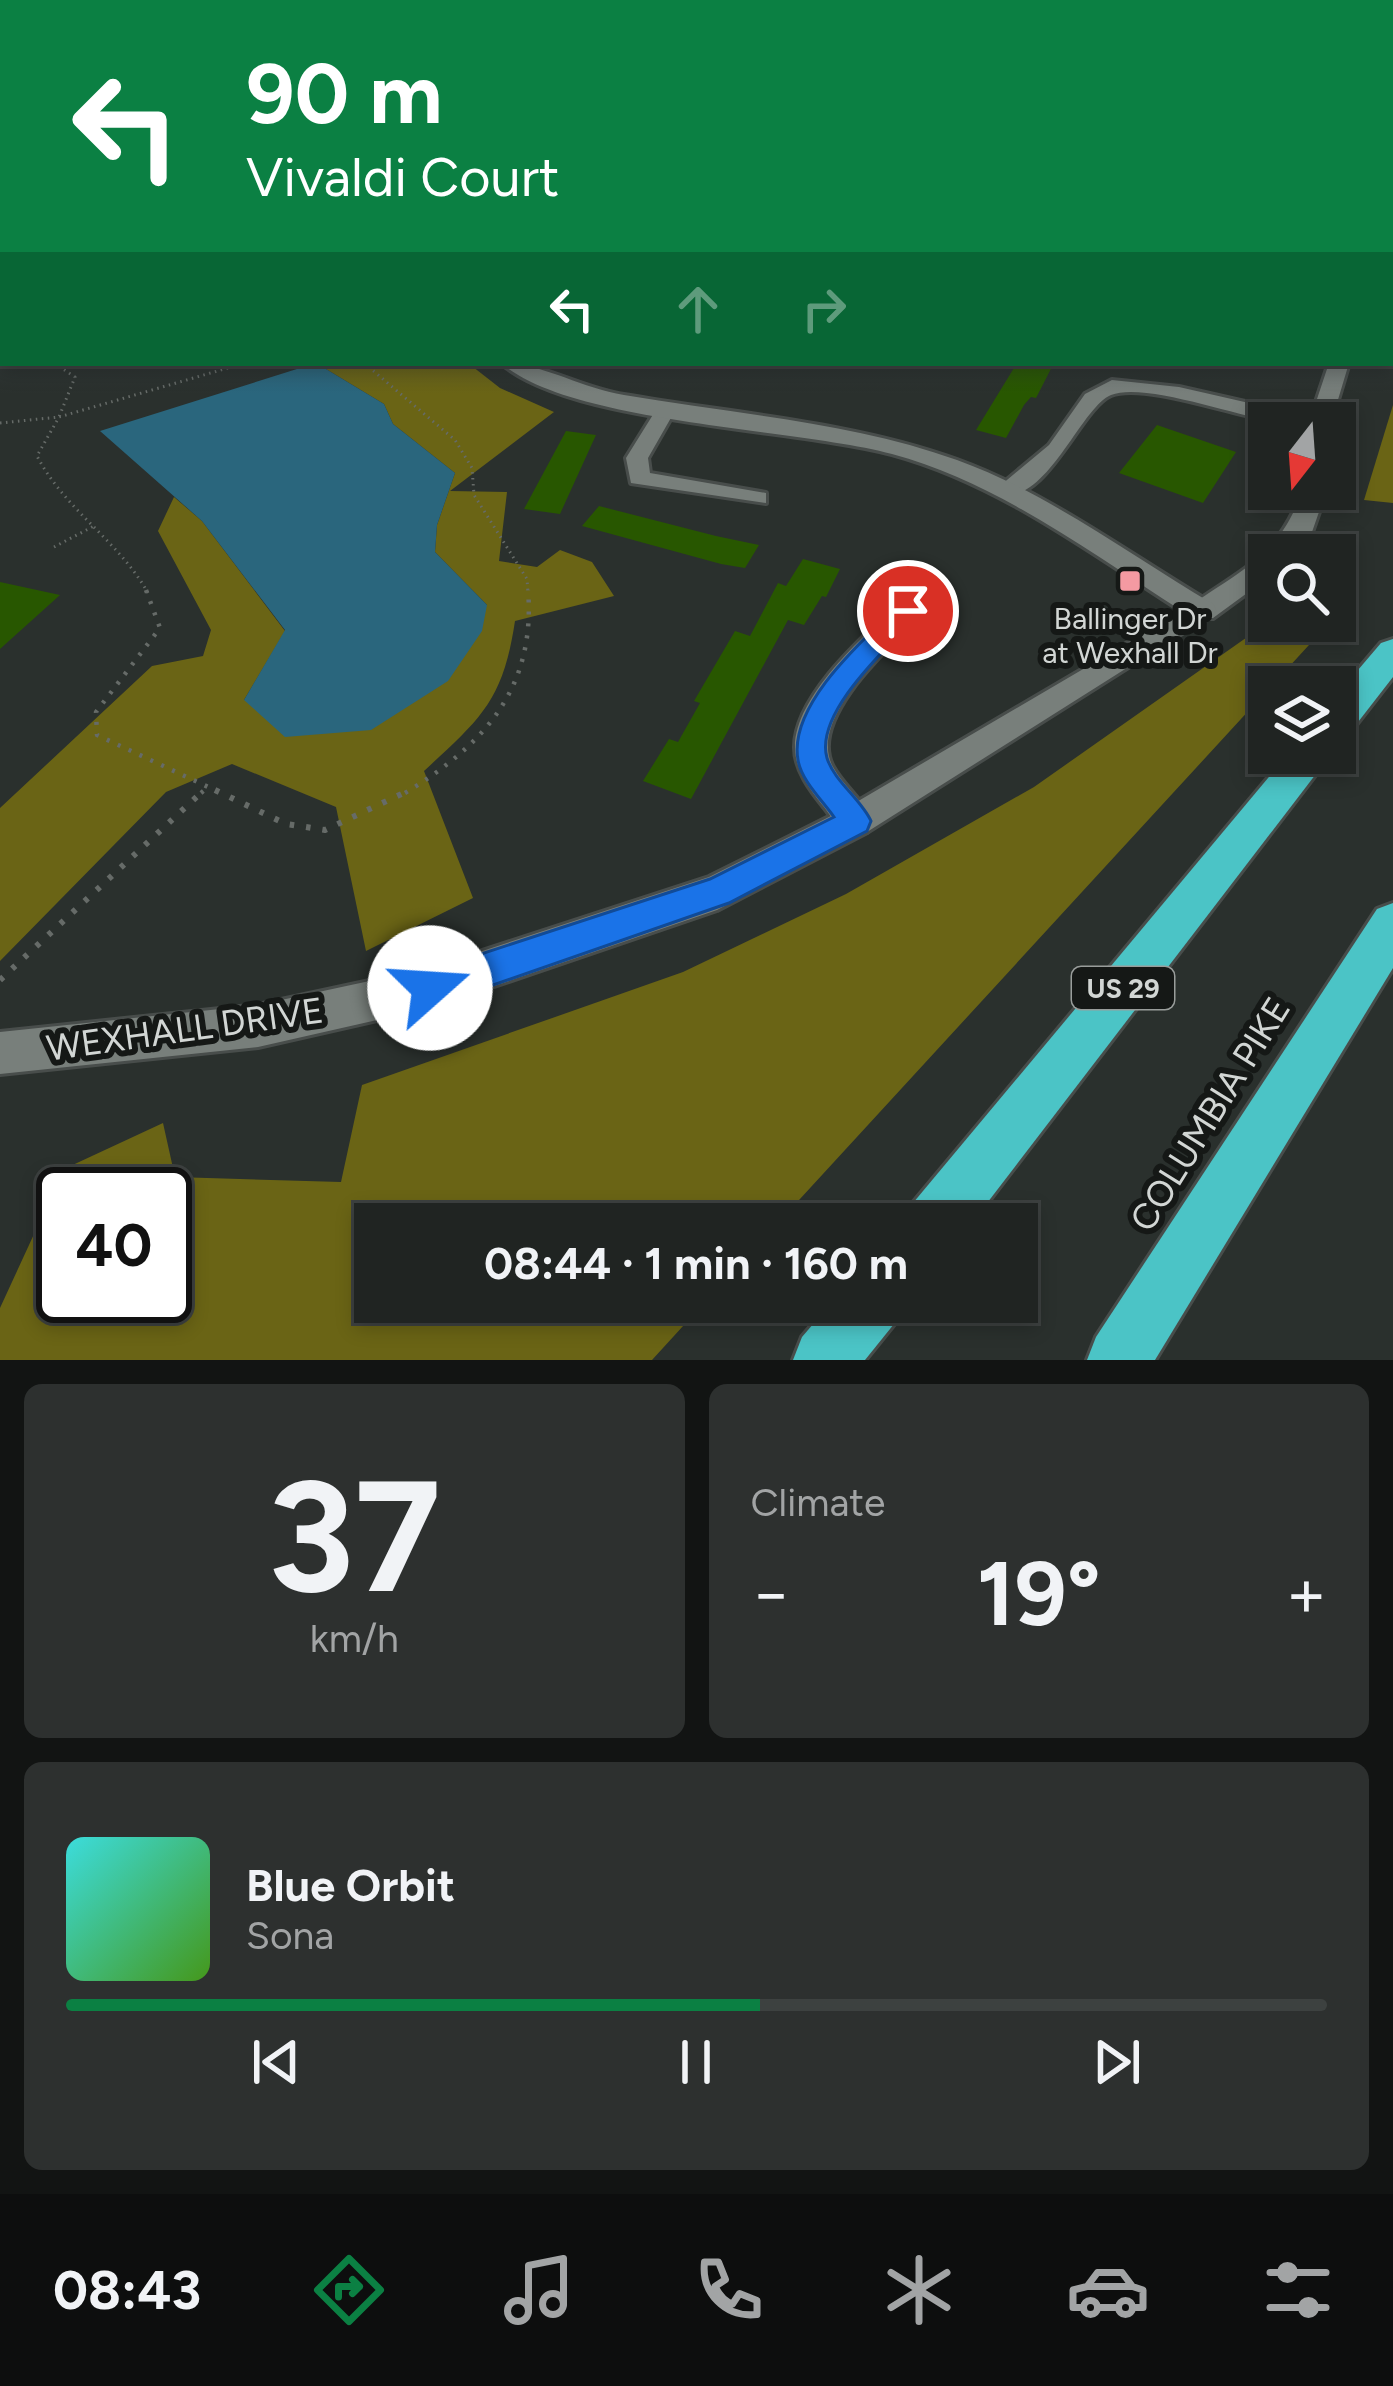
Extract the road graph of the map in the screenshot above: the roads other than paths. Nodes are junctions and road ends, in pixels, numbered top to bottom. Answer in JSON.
{"nodes":[{"id":1,"x":518,"y":366,"type":"edge"},
{"id":2,"x":1330,"y":366,"type":"edge"},
{"id":3,"x":1321,"y":402,"type":"edge"},
{"id":4,"x":1248,"y":408,"type":"edge"},
{"id":5,"x":666,"y":409,"type":"junction"},
{"id":6,"x":1007,"y":490,"type":"junction"},
{"id":7,"x":758,"y":498,"type":"dead end"},
{"id":8,"x":1248,"y":579,"type":"edge"},
{"id":9,"x":908,"y":611,"type":"dead end"},
{"id":10,"x":1203,"y":611,"type":"junction"},
{"id":11,"x":1393,"y":652,"type":"edge"},
{"id":12,"x":1356,"y":698,"type":"edge"},
{"id":13,"x":1295,"y":774,"type":"edge"},
{"id":14,"x":855,"y":821,"type":"junction"},
{"id":15,"x":1393,"y":925,"type":"edge"},
{"id":16,"x":0,"y":1053,"type":"edge"},
{"id":17,"x":951,"y":1203,"type":"edge"},
{"id":18,"x":855,"y":1323,"type":"edge"},
{"id":19,"x":825,"y":1360,"type":"edge"},
{"id":20,"x":1119,"y":1360,"type":"edge"}],
"edges":[{"from":1,"to":5,"type":"street"},
{"from":2,"to":3,"type":"street"},
{"from":4,"to":6,"type":"street"},
{"from":5,"to":6,"type":"street"},
{"from":5,"to":7,"type":"street"},
{"from":6,"to":10,"type":"street"},
{"from":8,"to":10,"type":"street","name":"WEXHALL DRIVE"},
{"from":9,"to":14,"type":"street"},
{"from":10,"to":14,"type":"street","name":"WEXHALL DRIVE"},
{"from":11,"to":12,"type":"highway"},
{"from":13,"to":17,"type":"highway","number":"US 29"},
{"from":14,"to":16,"type":"street","name":"WEXHALL DRIVE"},
{"from":15,"to":20,"type":"highway","name":"COLUMBIA PIKE"},
{"from":18,"to":19,"type":"highway"}]}
